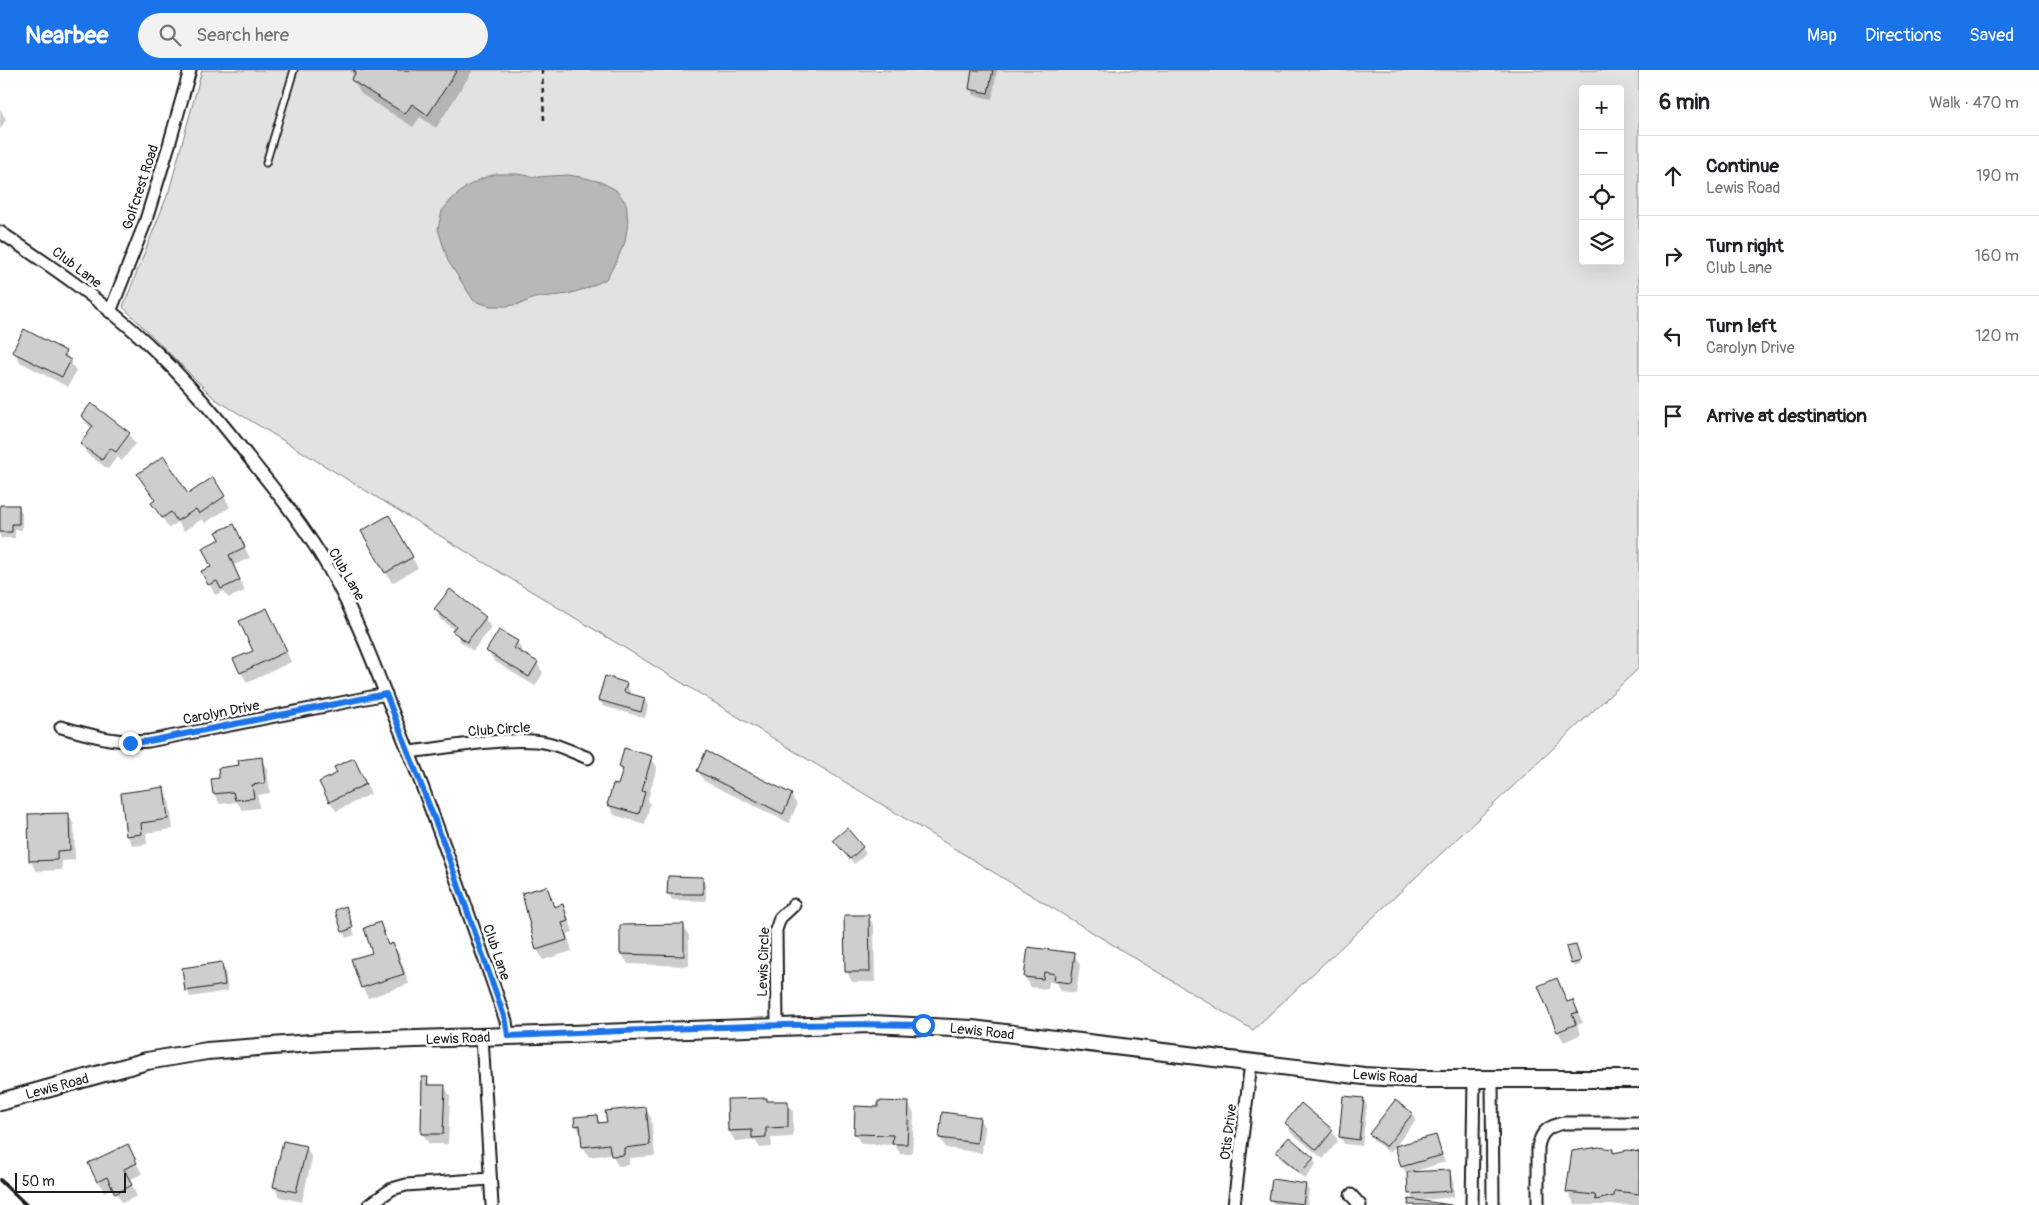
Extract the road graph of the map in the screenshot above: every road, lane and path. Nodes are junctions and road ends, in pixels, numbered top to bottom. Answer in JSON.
{"nodes":[{"id":1,"x":190,"y":70,"type":"edge"},
{"id":2,"x":294,"y":70,"type":"edge"},
{"id":3,"x":542,"y":70,"type":"edge"},
{"id":4,"x":544,"y":122,"type":"dead end"},
{"id":5,"x":266,"y":163,"type":"dead end"},
{"id":6,"x":0,"y":232,"type":"edge"},
{"id":7,"x":110,"y":312,"type":"junction"},
{"id":8,"x":386,"y":694,"type":"junction"},
{"id":9,"x":61,"y":727,"type":"dead end"},
{"id":10,"x":409,"y":752,"type":"junction"},
{"id":11,"x":588,"y":758,"type":"dead end"},
{"id":12,"x":794,"y":906,"type":"dead end"},
{"id":13,"x":777,"y":1026,"type":"junction"},
{"id":14,"x":508,"y":1036,"type":"junction"},
{"id":15,"x":482,"y":1037,"type":"junction"},
{"id":16,"x":1252,"y":1063,"type":"junction"},
{"id":17,"x":1474,"y":1078,"type":"junction"},
{"id":18,"x":1639,"y":1078,"type":"edge"},
{"id":19,"x":1492,"y":1079,"type":"junction"},
{"id":20,"x":0,"y":1102,"type":"edge"},
{"id":21,"x":1639,"y":1123,"type":"edge"},
{"id":22,"x":490,"y":1179,"type":"junction"},
{"id":23,"x":1351,"y":1195,"type":"dead end"},
{"id":24,"x":369,"y":1205,"type":"edge"},
{"id":25,"x":492,"y":1205,"type":"edge"},
{"id":26,"x":1234,"y":1205,"type":"edge"},
{"id":27,"x":1360,"y":1205,"type":"edge"},
{"id":28,"x":1472,"y":1205,"type":"edge"},
{"id":29,"x":1493,"y":1205,"type":"edge"},
{"id":30,"x":1538,"y":1205,"type":"edge"}],
"edges":[{"from":1,"to":7,"type":"street","name":"Golfcrest Road"},
{"from":2,"to":5,"type":"lane"},
{"from":3,"to":4,"type":"path"},
{"from":6,"to":7,"type":"street","name":"Club Lane"},
{"from":7,"to":8,"type":"street","name":"Club Lane"},
{"from":8,"to":9,"type":"street","name":"Carolyn Drive"},
{"from":8,"to":10,"type":"street","name":"Club Lane"},
{"from":10,"to":11,"type":"street","name":"Club Circle"},
{"from":10,"to":14,"type":"street","name":"Club Lane"},
{"from":12,"to":13,"type":"street","name":"Lewis Circle"},
{"from":13,"to":14,"type":"street","name":"Lewis Road"},
{"from":13,"to":16,"type":"street","name":"Lewis Road"},
{"from":14,"to":15,"type":"street","name":"Lewis Road"},
{"from":15,"to":20,"type":"street","name":"Lewis Road"},
{"from":15,"to":22,"type":"street"},
{"from":16,"to":17,"type":"street","name":"Lewis Road"},
{"from":16,"to":26,"type":"street","name":"Otis Drive"},
{"from":17,"to":19,"type":"street","name":"Lewis Road"},
{"from":17,"to":28,"type":"street"},
{"from":18,"to":19,"type":"street","name":"Lewis Road"},
{"from":19,"to":29,"type":"street"},
{"from":21,"to":30,"type":"street"},
{"from":22,"to":24,"type":"street"},
{"from":22,"to":25,"type":"street"},
{"from":23,"to":27,"type":"street"}]}
